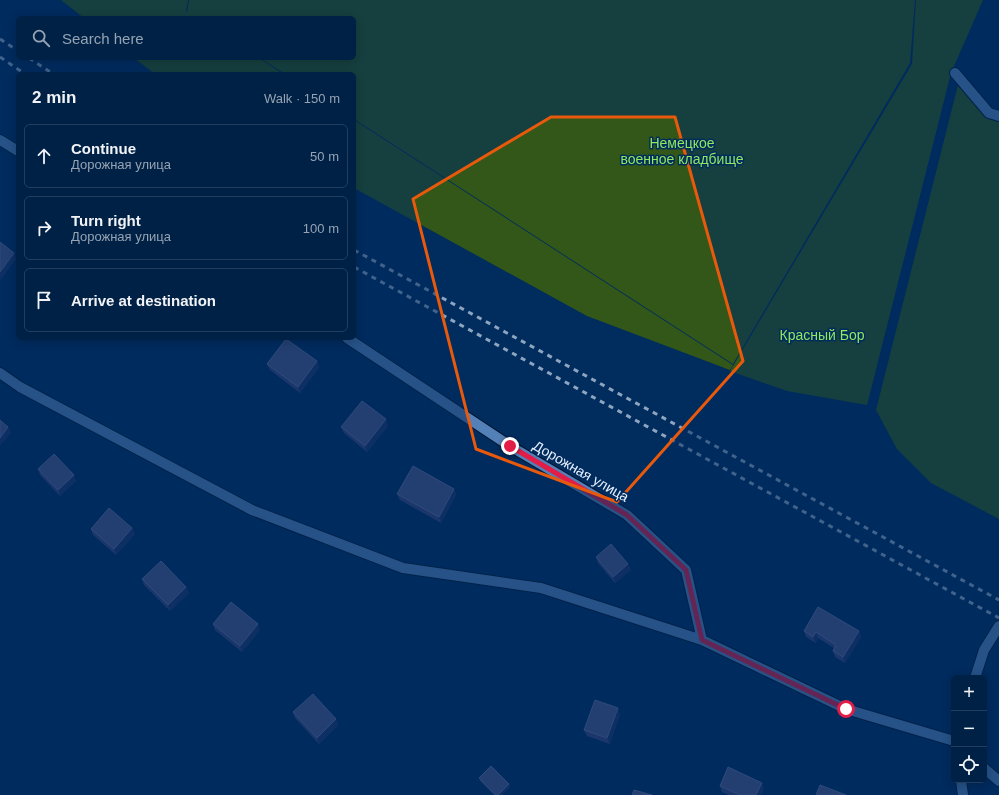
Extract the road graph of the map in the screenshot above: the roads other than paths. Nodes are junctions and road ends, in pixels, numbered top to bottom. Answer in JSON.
{"nodes":[{"id":1,"x":955,"y":73,"type":"dead end"},
{"id":2,"x":999,"y":116,"type":"edge"},
{"id":3,"x":0,"y":140,"type":"edge"},
{"id":4,"x":16,"y":150,"type":"edge"},
{"id":5,"x":350,"y":340,"type":"edge"},
{"id":6,"x":0,"y":373,"type":"edge"},
{"id":7,"x":999,"y":626,"type":"edge"},
{"id":8,"x":702,"y":640,"type":"junction"},
{"id":9,"x":976,"y":675,"type":"edge"},
{"id":10,"x":951,"y":740,"type":"edge"},
{"id":11,"x":987,"y":771,"type":"edge"},
{"id":12,"x":999,"y":781,"type":"edge"},
{"id":13,"x":961,"y":783,"type":"edge"},
{"id":14,"x":963,"y":795,"type":"edge"}],
"edges":[{"from":1,"to":2,"type":"street"},
{"from":3,"to":4,"type":"street"},
{"from":5,"to":8,"type":"street","name":"Дорожная улица"},
{"from":6,"to":8,"type":"street"},
{"from":7,"to":9,"type":"street"},
{"from":8,"to":10,"type":"street"},
{"from":11,"to":12,"type":"street"},
{"from":13,"to":14,"type":"street"}]}
